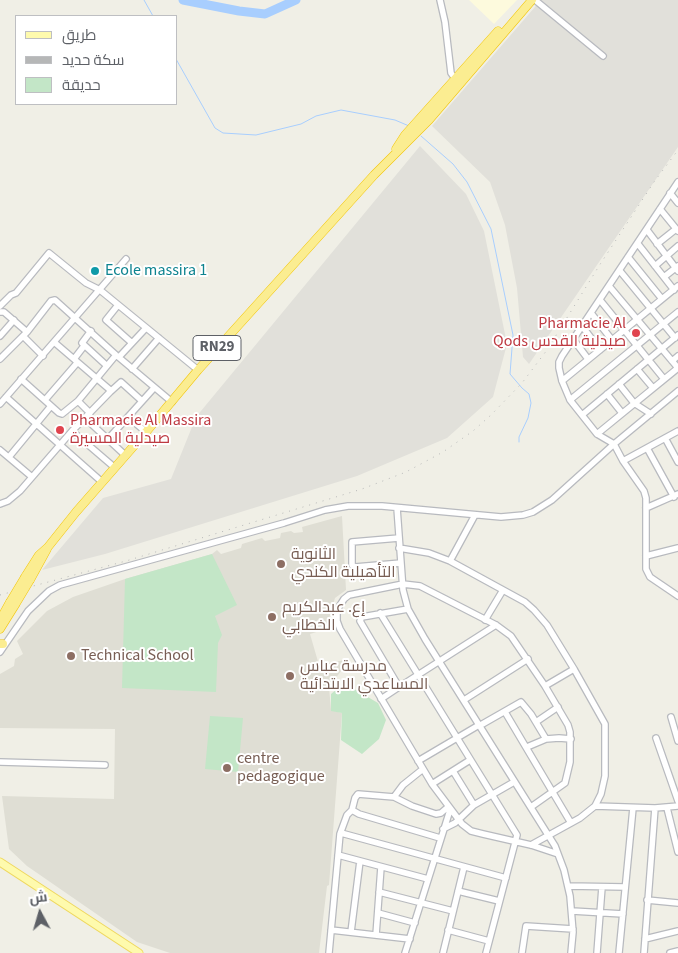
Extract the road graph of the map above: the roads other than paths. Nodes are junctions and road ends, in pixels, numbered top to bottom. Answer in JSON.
{"nodes":[{"id":1,"x":440,"y":0,"type":"edge"},
{"id":2,"x":526,"y":0,"type":"edge"},
{"id":3,"x":534,"y":0,"type":"edge"},
{"id":4,"x":504,"y":28,"type":"junction"},
{"id":5,"x":603,"y":56,"type":"dead end"},
{"id":6,"x":457,"y":81,"type":"junction"},
{"id":7,"x":678,"y":182,"type":"edge"},
{"id":8,"x":670,"y":193,"type":"junction"},
{"id":9,"x":678,"y":203,"type":"edge"},
{"id":10,"x":660,"y":209,"type":"junction"},
{"id":11,"x":647,"y":230,"type":"junction"},
{"id":12,"x":677,"y":230,"type":"edge"},
{"id":13,"x":638,"y":244,"type":"junction"},
{"id":14,"x":657,"y":244,"type":"junction"},
{"id":15,"x":678,"y":246,"type":"edge"},
{"id":16,"x":666,"y":256,"type":"junction"},
{"id":17,"x":628,"y":257,"type":"junction"},
{"id":18,"x":126,"y":259,"type":"dead end"},
{"id":19,"x":655,"y":266,"type":"junction"},
{"id":20,"x":677,"y":269,"type":"edge"},
{"id":21,"x":620,"y":271,"type":"junction"},
{"id":22,"x":664,"y":277,"type":"junction"},
{"id":23,"x":609,"y":286,"type":"junction"},
{"id":24,"x":676,"y":288,"type":"edge"},
{"id":25,"x":100,"y":290,"type":"junction"},
{"id":26,"x":662,"y":299,"type":"junction"},
{"id":27,"x":600,"y":300,"type":"junction"},
{"id":28,"x":118,"y":305,"type":"junction"},
{"id":29,"x":0,"y":306,"type":"edge"},
{"id":30,"x":651,"y":308,"type":"junction"},
{"id":31,"x":0,"y":312,"type":"edge"},
{"id":32,"x":678,"y":312,"type":"edge"},
{"id":33,"x":591,"y":313,"type":"junction"},
{"id":34,"x":76,"y":318,"type":"junction"},
{"id":35,"x":14,"y":320,"type":"junction"},
{"id":36,"x":637,"y":320,"type":"junction"},
{"id":37,"x":664,"y":324,"type":"junction"},
{"id":38,"x":582,"y":326,"type":"junction"},
{"id":39,"x":146,"y":328,"type":"junction"},
{"id":40,"x":624,"y":330,"type":"junction"},
{"id":41,"x":90,"y":331,"type":"junction"},
{"id":42,"x":25,"y":334,"type":"junction"},
{"id":43,"x":650,"y":335,"type":"junction"},
{"id":44,"x":0,"y":336,"type":"edge"},
{"id":45,"x":677,"y":337,"type":"edge"},
{"id":46,"x":159,"y":338,"type":"junction"},
{"id":47,"x":573,"y":339,"type":"junction"},
{"id":48,"x":612,"y":340,"type":"junction"},
{"id":49,"x":54,"y":342,"type":"junction"},
{"id":50,"x":132,"y":343,"type":"junction"},
{"id":51,"x":84,"y":346,"type":"junction"},
{"id":52,"x":636,"y":346,"type":"junction"},
{"id":53,"x":661,"y":349,"type":"junction"},
{"id":54,"x":600,"y":350,"type":"junction"},
{"id":55,"x":43,"y":356,"type":"junction"},
{"id":56,"x":117,"y":356,"type":"junction"},
{"id":57,"x":678,"y":356,"type":"edge"},
{"id":58,"x":1,"y":357,"type":"edge"},
{"id":59,"x":588,"y":359,"type":"junction"},
{"id":60,"x":648,"y":360,"type":"junction"},
{"id":61,"x":76,"y":361,"type":"junction"},
{"id":62,"x":672,"y":361,"type":"junction"},
{"id":63,"x":106,"y":365,"type":"junction"},
{"id":64,"x":678,"y":368,"type":"edge"},
{"id":65,"x":132,"y":369,"type":"junction"},
{"id":66,"x":637,"y":369,"type":"junction"},
{"id":67,"x":198,"y":370,"type":"junction"},
{"id":68,"x":21,"y":379,"type":"junction"},
{"id":69,"x":96,"y":379,"type":"junction"},
{"id":70,"x":664,"y":380,"type":"junction"},
{"id":71,"x":562,"y":381,"type":"junction"},
{"id":72,"x":619,"y":384,"type":"junction"},
{"id":73,"x":154,"y":388,"type":"junction"},
{"id":74,"x":652,"y":388,"type":"junction"},
{"id":75,"x":110,"y":392,"type":"junction"},
{"id":76,"x":678,"y":392,"type":"edge"},
{"id":77,"x":607,"y":394,"type":"junction"},
{"id":78,"x":6,"y":397,"type":"junction"},
{"id":79,"x":45,"y":400,"type":"junction"},
{"id":80,"x":570,"y":400,"type":"junction"},
{"id":81,"x":78,"y":401,"type":"junction"},
{"id":82,"x":142,"y":402,"type":"junction"},
{"id":83,"x":172,"y":402,"type":"junction"},
{"id":84,"x":634,"y":403,"type":"junction"},
{"id":85,"x":0,"y":404,"type":"edge"},
{"id":86,"x":51,"y":406,"type":"junction"},
{"id":87,"x":90,"y":413,"type":"junction"},
{"id":88,"x":622,"y":414,"type":"junction"},
{"id":89,"x":651,"y":414,"type":"junction"},
{"id":90,"x":582,"y":415,"type":"junction"},
{"id":91,"x":128,"y":417,"type":"junction"},
{"id":92,"x":85,"y":418,"type":"junction"},
{"id":93,"x":36,"y":424,"type":"junction"},
{"id":94,"x":72,"y":431,"type":"junction"},
{"id":95,"x":678,"y":431,"type":"edge"},
{"id":96,"x":146,"y":432,"type":"junction"},
{"id":97,"x":597,"y":434,"type":"junction"},
{"id":98,"x":665,"y":438,"type":"junction"},
{"id":99,"x":108,"y":439,"type":"junction"},
{"id":100,"x":60,"y":444,"type":"junction"},
{"id":101,"x":614,"y":444,"type":"junction"},
{"id":102,"x":647,"y":448,"type":"junction"},
{"id":103,"x":1,"y":452,"type":"edge"},
{"id":104,"x":125,"y":455,"type":"junction"},
{"id":105,"x":9,"y":457,"type":"junction"},
{"id":106,"x":623,"y":461,"type":"junction"},
{"id":107,"x":678,"y":462,"type":"edge"},
{"id":108,"x":114,"y":467,"type":"junction"},
{"id":109,"x":32,"y":477,"type":"junction"},
{"id":110,"x":102,"y":482,"type":"junction"},
{"id":111,"x":676,"y":496,"type":"edge"},
{"id":112,"x":0,"y":504,"type":"edge"},
{"id":113,"x":397,"y":508,"type":"junction"},
{"id":114,"x":646,"y":508,"type":"junction"},
{"id":115,"x":475,"y":515,"type":"junction"},
{"id":116,"x":399,"y":538,"type":"junction"},
{"id":117,"x":399,"y":548,"type":"junction"},
{"id":118,"x":678,"y":548,"type":"edge"},
{"id":119,"x":646,"y":556,"type":"junction"},
{"id":120,"x":450,"y":561,"type":"junction"},
{"id":121,"x":401,"y":563,"type":"junction"},
{"id":122,"x":403,"y":584,"type":"junction"},
{"id":123,"x":504,"y":590,"type":"junction"},
{"id":124,"x":678,"y":596,"type":"edge"},
{"id":125,"x":12,"y":604,"type":"junction"},
{"id":126,"x":408,"y":609,"type":"junction"},
{"id":127,"x":380,"y":614,"type":"junction"},
{"id":128,"x":0,"y":620,"type":"edge"},
{"id":129,"x":486,"y":620,"type":"junction"},
{"id":130,"x":496,"y":625,"type":"junction"},
{"id":131,"x":0,"y":629,"type":"edge"},
{"id":132,"x":2,"y":646,"type":"edge"},
{"id":133,"x":528,"y":659,"type":"junction"},
{"id":134,"x":439,"y":660,"type":"junction"},
{"id":135,"x":574,"y":669,"type":"junction"},
{"id":136,"x":418,"y":675,"type":"junction"},
{"id":137,"x":545,"y":686,"type":"junction"},
{"id":138,"x":399,"y":687,"type":"junction"},
{"id":139,"x":381,"y":699,"type":"junction"},
{"id":140,"x":464,"y":700,"type":"junction"},
{"id":141,"x":558,"y":708,"type":"junction"},
{"id":142,"x":505,"y":712,"type":"junction"},
{"id":143,"x":671,"y":718,"type":"dead end"},
{"id":144,"x":536,"y":722,"type":"junction"},
{"id":145,"x":479,"y":725,"type":"junction"},
{"id":146,"x":656,"y":738,"type":"dead end"},
{"id":147,"x":457,"y":739,"type":"junction"},
{"id":148,"x":546,"y":739,"type":"junction"},
{"id":149,"x":571,"y":739,"type":"junction"},
{"id":150,"x":678,"y":741,"type":"edge"},
{"id":151,"x":526,"y":747,"type":"junction"},
{"id":152,"x":470,"y":760,"type":"junction"},
{"id":153,"x":418,"y":761,"type":"junction"},
{"id":154,"x":0,"y":762,"type":"edge"},
{"id":155,"x":105,"y":764,"type":"dead end"},
{"id":156,"x":423,"y":769,"type":"junction"},
{"id":157,"x":453,"y":771,"type":"junction"},
{"id":158,"x":514,"y":782,"type":"junction"},
{"id":159,"x":432,"y":784,"type":"junction"},
{"id":160,"x":552,"y":792,"type":"junction"},
{"id":161,"x":492,"y":794,"type":"junction"},
{"id":162,"x":394,"y":797,"type":"junction"},
{"id":163,"x":678,"y":801,"type":"edge"},
{"id":164,"x":474,"y":805,"type":"junction"},
{"id":165,"x":595,"y":806,"type":"junction"},
{"id":166,"x":678,"y":806,"type":"edge"},
{"id":167,"x":531,"y":807,"type":"junction"},
{"id":168,"x":449,"y":808,"type":"junction"},
{"id":169,"x":633,"y":808,"type":"junction"},
{"id":170,"x":655,"y":808,"type":"junction"},
{"id":171,"x":667,"y":808,"type":"junction"},
{"id":172,"x":352,"y":810,"type":"junction"},
{"id":173,"x":459,"y":819,"type":"junction"},
{"id":174,"x":571,"y":823,"type":"junction"},
{"id":175,"x":443,"y":829,"type":"junction"},
{"id":176,"x":341,"y":833,"type":"junction"},
{"id":177,"x":549,"y":834,"type":"junction"},
{"id":178,"x":440,"y":838,"type":"junction"},
{"id":179,"x":516,"y":842,"type":"junction"},
{"id":180,"x":531,"y":845,"type":"junction"},
{"id":181,"x":678,"y":852,"type":"edge"},
{"id":182,"x":558,"y":854,"type":"junction"},
{"id":183,"x":338,"y":855,"type":"junction"},
{"id":184,"x":435,"y":858,"type":"junction"},
{"id":185,"x":1,"y":860,"type":"edge"},
{"id":186,"x":360,"y":861,"type":"junction"},
{"id":187,"x":381,"y":867,"type":"junction"},
{"id":188,"x":464,"y":867,"type":"junction"},
{"id":189,"x":506,"y":878,"type":"junction"},
{"id":190,"x":428,"y":879,"type":"junction"},
{"id":191,"x":568,"y":886,"type":"junction"},
{"id":192,"x":602,"y":887,"type":"junction"},
{"id":193,"x":625,"y":888,"type":"junction"},
{"id":194,"x":458,"y":891,"type":"junction"},
{"id":195,"x":379,"y":892,"type":"junction"},
{"id":196,"x":647,"y":900,"type":"junction"},
{"id":197,"x":499,"y":901,"type":"junction"},
{"id":198,"x":421,"y":902,"type":"junction"},
{"id":199,"x":678,"y":903,"type":"edge"},
{"id":200,"x":453,"y":911,"type":"junction"},
{"id":201,"x":572,"y":911,"type":"junction"},
{"id":202,"x":600,"y":912,"type":"junction"},
{"id":203,"x":378,"y":913,"type":"junction"},
{"id":204,"x":623,"y":914,"type":"junction"},
{"id":205,"x":414,"y":923,"type":"junction"},
{"id":206,"x":573,"y":929,"type":"junction"},
{"id":207,"x":330,"y":930,"type":"junction"},
{"id":208,"x":448,"y":930,"type":"junction"},
{"id":209,"x":678,"y":931,"type":"edge"},
{"id":210,"x":352,"y":932,"type":"junction"},
{"id":211,"x":376,"y":935,"type":"junction"},
{"id":212,"x":410,"y":938,"type":"junction"},
{"id":213,"x":644,"y":939,"type":"junction"},
{"id":214,"x":489,"y":940,"type":"junction"},
{"id":215,"x":678,"y":951,"type":"edge"},
{"id":216,"x":139,"y":953,"type":"edge"},
{"id":217,"x":328,"y":953,"type":"edge"},
{"id":218,"x":405,"y":953,"type":"edge"},
{"id":219,"x":443,"y":953,"type":"edge"},
{"id":220,"x":486,"y":953,"type":"edge"},
{"id":221,"x":522,"y":953,"type":"edge"},
{"id":222,"x":572,"y":953,"type":"edge"},
{"id":223,"x":597,"y":953,"type":"edge"},
{"id":224,"x":619,"y":953,"type":"edge"},
{"id":225,"x":644,"y":953,"type":"edge"},
{"id":226,"x":670,"y":953,"type":"edge"}],
"edges":[{"from":1,"to":6,"type":"street"},
{"from":2,"to":4,"type":"highway","number":"RN29"},
{"from":3,"to":4,"type":"highway","number":"RN29"},
{"from":3,"to":5,"type":"street"},
{"from":4,"to":6,"type":"highway","number":"RN29"},
{"from":6,"to":67,"type":"highway","number":"RN29"},
{"from":7,"to":8,"type":"street"},
{"from":8,"to":9,"type":"street"},
{"from":8,"to":10,"type":"street"},
{"from":10,"to":11,"type":"street"},
{"from":10,"to":12,"type":"street"},
{"from":11,"to":13,"type":"street"},
{"from":11,"to":14,"type":"street"},
{"from":12,"to":14,"type":"street"},
{"from":13,"to":17,"type":"street"},
{"from":13,"to":19,"type":"street"},
{"from":14,"to":16,"type":"street"},
{"from":15,"to":16,"type":"street"},
{"from":16,"to":19,"type":"street"},
{"from":16,"to":20,"type":"street"},
{"from":17,"to":21,"type":"street"},
{"from":17,"to":26,"type":"street"},
{"from":18,"to":25,"type":"street"},
{"from":19,"to":22,"type":"street"},
{"from":20,"to":22,"type":"street"},
{"from":21,"to":23,"type":"street"},
{"from":21,"to":30,"type":"street"},
{"from":22,"to":24,"type":"street"},
{"from":23,"to":27,"type":"street"},
{"from":23,"to":36,"type":"street"},
{"from":24,"to":26,"type":"street"},
{"from":25,"to":28,"type":"street"},
{"from":25,"to":29,"type":"street"},
{"from":25,"to":34,"type":"street"},
{"from":26,"to":30,"type":"street"},
{"from":27,"to":33,"type":"street"},
{"from":27,"to":40,"type":"street"},
{"from":28,"to":39,"type":"street"},
{"from":28,"to":50,"type":"street"},
{"from":30,"to":36,"type":"street"},
{"from":30,"to":37,"type":"street"},
{"from":31,"to":35,"type":"street"},
{"from":32,"to":37,"type":"street"},
{"from":33,"to":38,"type":"street"},
{"from":33,"to":48,"type":"street"},
{"from":34,"to":41,"type":"street"},
{"from":34,"to":42,"type":"street"},
{"from":34,"to":49,"type":"street"},
{"from":35,"to":42,"type":"street"},
{"from":35,"to":44,"type":"street"},
{"from":36,"to":40,"type":"street"},
{"from":36,"to":43,"type":"street"},
{"from":37,"to":43,"type":"street"},
{"from":37,"to":45,"type":"street"},
{"from":38,"to":47,"type":"street"},
{"from":38,"to":54,"type":"street"},
{"from":39,"to":46,"type":"street"},
{"from":39,"to":50,"type":"street"},
{"from":40,"to":48,"type":"street"},
{"from":40,"to":52,"type":"street"},
{"from":41,"to":51,"type":"street"},
{"from":41,"to":56,"type":"street"},
{"from":42,"to":55,"type":"street"},
{"from":42,"to":58,"type":"street"},
{"from":43,"to":52,"type":"street"},
{"from":43,"to":53,"type":"street"},
{"from":45,"to":53,"type":"street"},
{"from":46,"to":65,"type":"street"},
{"from":46,"to":67,"type":"street"},
{"from":47,"to":59,"type":"street"},
{"from":47,"to":71,"type":"street"},
{"from":48,"to":54,"type":"street"},
{"from":49,"to":55,"type":"street"},
{"from":49,"to":61,"type":"street"},
{"from":50,"to":56,"type":"street"},
{"from":51,"to":61,"type":"street"},
{"from":51,"to":63,"type":"street"},
{"from":52,"to":60,"type":"street"},
{"from":52,"to":80,"type":"street"},
{"from":53,"to":60,"type":"street"},
{"from":53,"to":62,"type":"street"},
{"from":54,"to":59,"type":"street"},
{"from":55,"to":68,"type":"street"},
{"from":56,"to":63,"type":"street"},
{"from":56,"to":65,"type":"street"},
{"from":57,"to":62,"type":"street"},
{"from":59,"to":71,"type":"street"},
{"from":60,"to":66,"type":"street"},
{"from":60,"to":70,"type":"street"},
{"from":61,"to":69,"type":"street"},
{"from":61,"to":79,"type":"street"},
{"from":62,"to":64,"type":"street"},
{"from":63,"to":69,"type":"street"},
{"from":64,"to":70,"type":"street"},
{"from":65,"to":73,"type":"street"},
{"from":66,"to":72,"type":"street"},
{"from":66,"to":74,"type":"street"},
{"from":67,"to":83,"type":"highway","number":"RN29"},
{"from":68,"to":78,"type":"street"},
{"from":68,"to":79,"type":"street"},
{"from":69,"to":75,"type":"street"},
{"from":69,"to":81,"type":"street"},
{"from":70,"to":74,"type":"street"},
{"from":71,"to":80,"type":"street"},
{"from":72,"to":77,"type":"street"},
{"from":72,"to":84,"type":"street"},
{"from":73,"to":82,"type":"street"},
{"from":73,"to":83,"type":"street"},
{"from":74,"to":84,"type":"street"},
{"from":75,"to":82,"type":"street"},
{"from":75,"to":87,"type":"street"},
{"from":76,"to":89,"type":"street"},
{"from":77,"to":88,"type":"street"},
{"from":77,"to":90,"type":"street"},
{"from":78,"to":85,"type":"street"},
{"from":78,"to":93,"type":"street"},
{"from":79,"to":86,"type":"street"},
{"from":80,"to":90,"type":"street"},
{"from":81,"to":86,"type":"street"},
{"from":81,"to":87,"type":"street"},
{"from":82,"to":91,"type":"street"},
{"from":83,"to":96,"type":"highway","number":"RN29"},
{"from":84,"to":88,"type":"street"},
{"from":84,"to":89,"type":"street"},
{"from":86,"to":93,"type":"street"},
{"from":87,"to":92,"type":"street"},
{"from":88,"to":97,"type":"street"},
{"from":89,"to":101,"type":"street"},
{"from":90,"to":97,"type":"street"},
{"from":91,"to":96,"type":"street"},
{"from":91,"to":99,"type":"street"},
{"from":92,"to":94,"type":"street"},
{"from":92,"to":99,"type":"street"},
{"from":93,"to":100,"type":"street"},
{"from":93,"to":105,"type":"street"},
{"from":94,"to":100,"type":"street"},
{"from":94,"to":108,"type":"street"},
{"from":95,"to":98,"type":"street"},
{"from":96,"to":104,"type":"highway","number":"RN29"},
{"from":97,"to":101,"type":"street"},
{"from":98,"to":102,"type":"street"},
{"from":98,"to":107,"type":"street"},
{"from":99,"to":104,"type":"street"},
{"from":100,"to":109,"type":"street"},
{"from":100,"to":110,"type":"street"},
{"from":101,"to":106,"type":"street"},
{"from":101,"to":115,"type":"street"},
{"from":102,"to":106,"type":"street"},
{"from":102,"to":111,"type":"street"},
{"from":103,"to":105,"type":"street"},
{"from":104,"to":108,"type":"highway","number":"RN29"},
{"from":105,"to":109,"type":"street"},
{"from":106,"to":114,"type":"street"},
{"from":108,"to":110,"type":"highway","number":"RN29"},
{"from":109,"to":112,"type":"street"},
{"from":110,"to":125,"type":"highway","number":"RN29","bridge":true},
{"from":111,"to":114,"type":"street"},
{"from":113,"to":115,"type":"street"},
{"from":113,"to":116,"type":"street"},
{"from":113,"to":132,"type":"street"},
{"from":114,"to":119,"type":"street"},
{"from":115,"to":120,"type":"street"},
{"from":116,"to":117,"type":"street"},
{"from":116,"to":121,"type":"street"},
{"from":117,"to":120,"type":"street"},
{"from":117,"to":121,"type":"street"},
{"from":118,"to":119,"type":"street"},
{"from":119,"to":124,"type":"street"},
{"from":120,"to":123,"type":"street"},
{"from":121,"to":122,"type":"street"},
{"from":122,"to":126,"type":"street"},
{"from":122,"to":129,"type":"street"},
{"from":122,"to":139,"type":"street"},
{"from":123,"to":129,"type":"street"},
{"from":123,"to":135,"type":"street"},
{"from":125,"to":128,"type":"highway","number":"RN29"},
{"from":125,"to":131,"type":"highway","number":"RN29"},
{"from":126,"to":127,"type":"street"},
{"from":126,"to":134,"type":"street"},
{"from":127,"to":136,"type":"street"},
{"from":127,"to":138,"type":"street"},
{"from":129,"to":130,"type":"street"},
{"from":130,"to":133,"type":"street"},
{"from":130,"to":134,"type":"street"},
{"from":133,"to":137,"type":"street"},
{"from":133,"to":140,"type":"street"},
{"from":134,"to":136,"type":"street"},
{"from":134,"to":140,"type":"street"},
{"from":135,"to":137,"type":"street"},
{"from":135,"to":165,"type":"street"},
{"from":136,"to":138,"type":"street"},
{"from":136,"to":147,"type":"street"},
{"from":137,"to":141,"type":"street"},
{"from":138,"to":139,"type":"street"},
{"from":139,"to":153,"type":"street"},
{"from":140,"to":145,"type":"street"},
{"from":141,"to":144,"type":"street"},
{"from":141,"to":149,"type":"street"},
{"from":142,"to":144,"type":"street"},
{"from":142,"to":145,"type":"street"},
{"from":142,"to":151,"type":"street"},
{"from":143,"to":150,"type":"street"},
{"from":144,"to":148,"type":"street"},
{"from":145,"to":147,"type":"street"},
{"from":145,"to":158,"type":"street"},
{"from":146,"to":163,"type":"street"},
{"from":147,"to":152,"type":"street"},
{"from":147,"to":153,"type":"street"},
{"from":148,"to":149,"type":"street"},
{"from":148,"to":151,"type":"street"},
{"from":149,"to":160,"type":"street"},
{"from":151,"to":160,"type":"street"},
{"from":152,"to":157,"type":"street"},
{"from":152,"to":161,"type":"street"},
{"from":153,"to":156,"type":"street"},
{"from":154,"to":155,"type":"street"},
{"from":156,"to":159,"type":"street"},
{"from":156,"to":162,"type":"street"},
{"from":157,"to":159,"type":"street"},
{"from":157,"to":164,"type":"street"},
{"from":158,"to":161,"type":"street"},
{"from":158,"to":167,"type":"street"},
{"from":159,"to":168,"type":"street"},
{"from":160,"to":167,"type":"street"},
{"from":160,"to":174,"type":"street"},
{"from":161,"to":164,"type":"street"},
{"from":161,"to":179,"type":"street"},
{"from":162,"to":168,"type":"street"},
{"from":162,"to":172,"type":"street"},
{"from":164,"to":173,"type":"street"},
{"from":165,"to":169,"type":"street"},
{"from":165,"to":174,"type":"street"},
{"from":166,"to":171,"type":"street"},
{"from":167,"to":177,"type":"street"},
{"from":168,"to":173,"type":"street"},
{"from":168,"to":175,"type":"street"},
{"from":169,"to":170,"type":"street"},
{"from":169,"to":193,"type":"street"},
{"from":170,"to":171,"type":"street"},
{"from":170,"to":196,"type":"street"},
{"from":171,"to":181,"type":"street"},
{"from":172,"to":176,"type":"street"},
{"from":172,"to":178,"type":"street"},
{"from":173,"to":175,"type":"street"},
{"from":173,"to":179,"type":"street"},
{"from":174,"to":177,"type":"street"},
{"from":175,"to":178,"type":"street"},
{"from":176,"to":183,"type":"street"},
{"from":176,"to":184,"type":"street"},
{"from":177,"to":180,"type":"street"},
{"from":177,"to":182,"type":"street"},
{"from":178,"to":184,"type":"street"},
{"from":179,"to":180,"type":"street"},
{"from":179,"to":189,"type":"street"},
{"from":180,"to":182,"type":"street"},
{"from":182,"to":191,"type":"street"},
{"from":183,"to":186,"type":"street"},
{"from":183,"to":207,"type":"street"},
{"from":184,"to":188,"type":"street"},
{"from":184,"to":190,"type":"street"},
{"from":185,"to":216,"type":"main road"},
{"from":186,"to":187,"type":"street"},
{"from":186,"to":210,"type":"street"},
{"from":187,"to":190,"type":"street"},
{"from":187,"to":195,"type":"street"},
{"from":188,"to":189,"type":"street"},
{"from":188,"to":194,"type":"street"},
{"from":189,"to":197,"type":"street"},
{"from":190,"to":198,"type":"street"},
{"from":191,"to":192,"type":"street"},
{"from":191,"to":201,"type":"street"},
{"from":192,"to":193,"type":"street"},
{"from":192,"to":202,"type":"street"},
{"from":193,"to":204,"type":"street"},
{"from":194,"to":197,"type":"street"},
{"from":194,"to":200,"type":"street"},
{"from":195,"to":198,"type":"street"},
{"from":195,"to":203,"type":"street"},
{"from":196,"to":199,"type":"street"},
{"from":196,"to":213,"type":"street"},
{"from":197,"to":214,"type":"street"},
{"from":198,"to":200,"type":"street"},
{"from":198,"to":205,"type":"street"},
{"from":200,"to":208,"type":"street"},
{"from":201,"to":202,"type":"street"},
{"from":201,"to":206,"type":"street"},
{"from":202,"to":204,"type":"street"},
{"from":202,"to":223,"type":"street"},
{"from":203,"to":205,"type":"street"},
{"from":203,"to":211,"type":"street"},
{"from":204,"to":224,"type":"street"},
{"from":205,"to":212,"type":"street"},
{"from":206,"to":221,"type":"street"},
{"from":206,"to":222,"type":"street"},
{"from":207,"to":210,"type":"street"},
{"from":207,"to":217,"type":"street"},
{"from":208,"to":214,"type":"street"},
{"from":208,"to":219,"type":"street"},
{"from":209,"to":213,"type":"street"},
{"from":210,"to":211,"type":"street"},
{"from":211,"to":212,"type":"street"},
{"from":212,"to":218,"type":"street"},
{"from":213,"to":225,"type":"street"},
{"from":214,"to":220,"type":"street"},
{"from":215,"to":226,"type":"street"}]}
